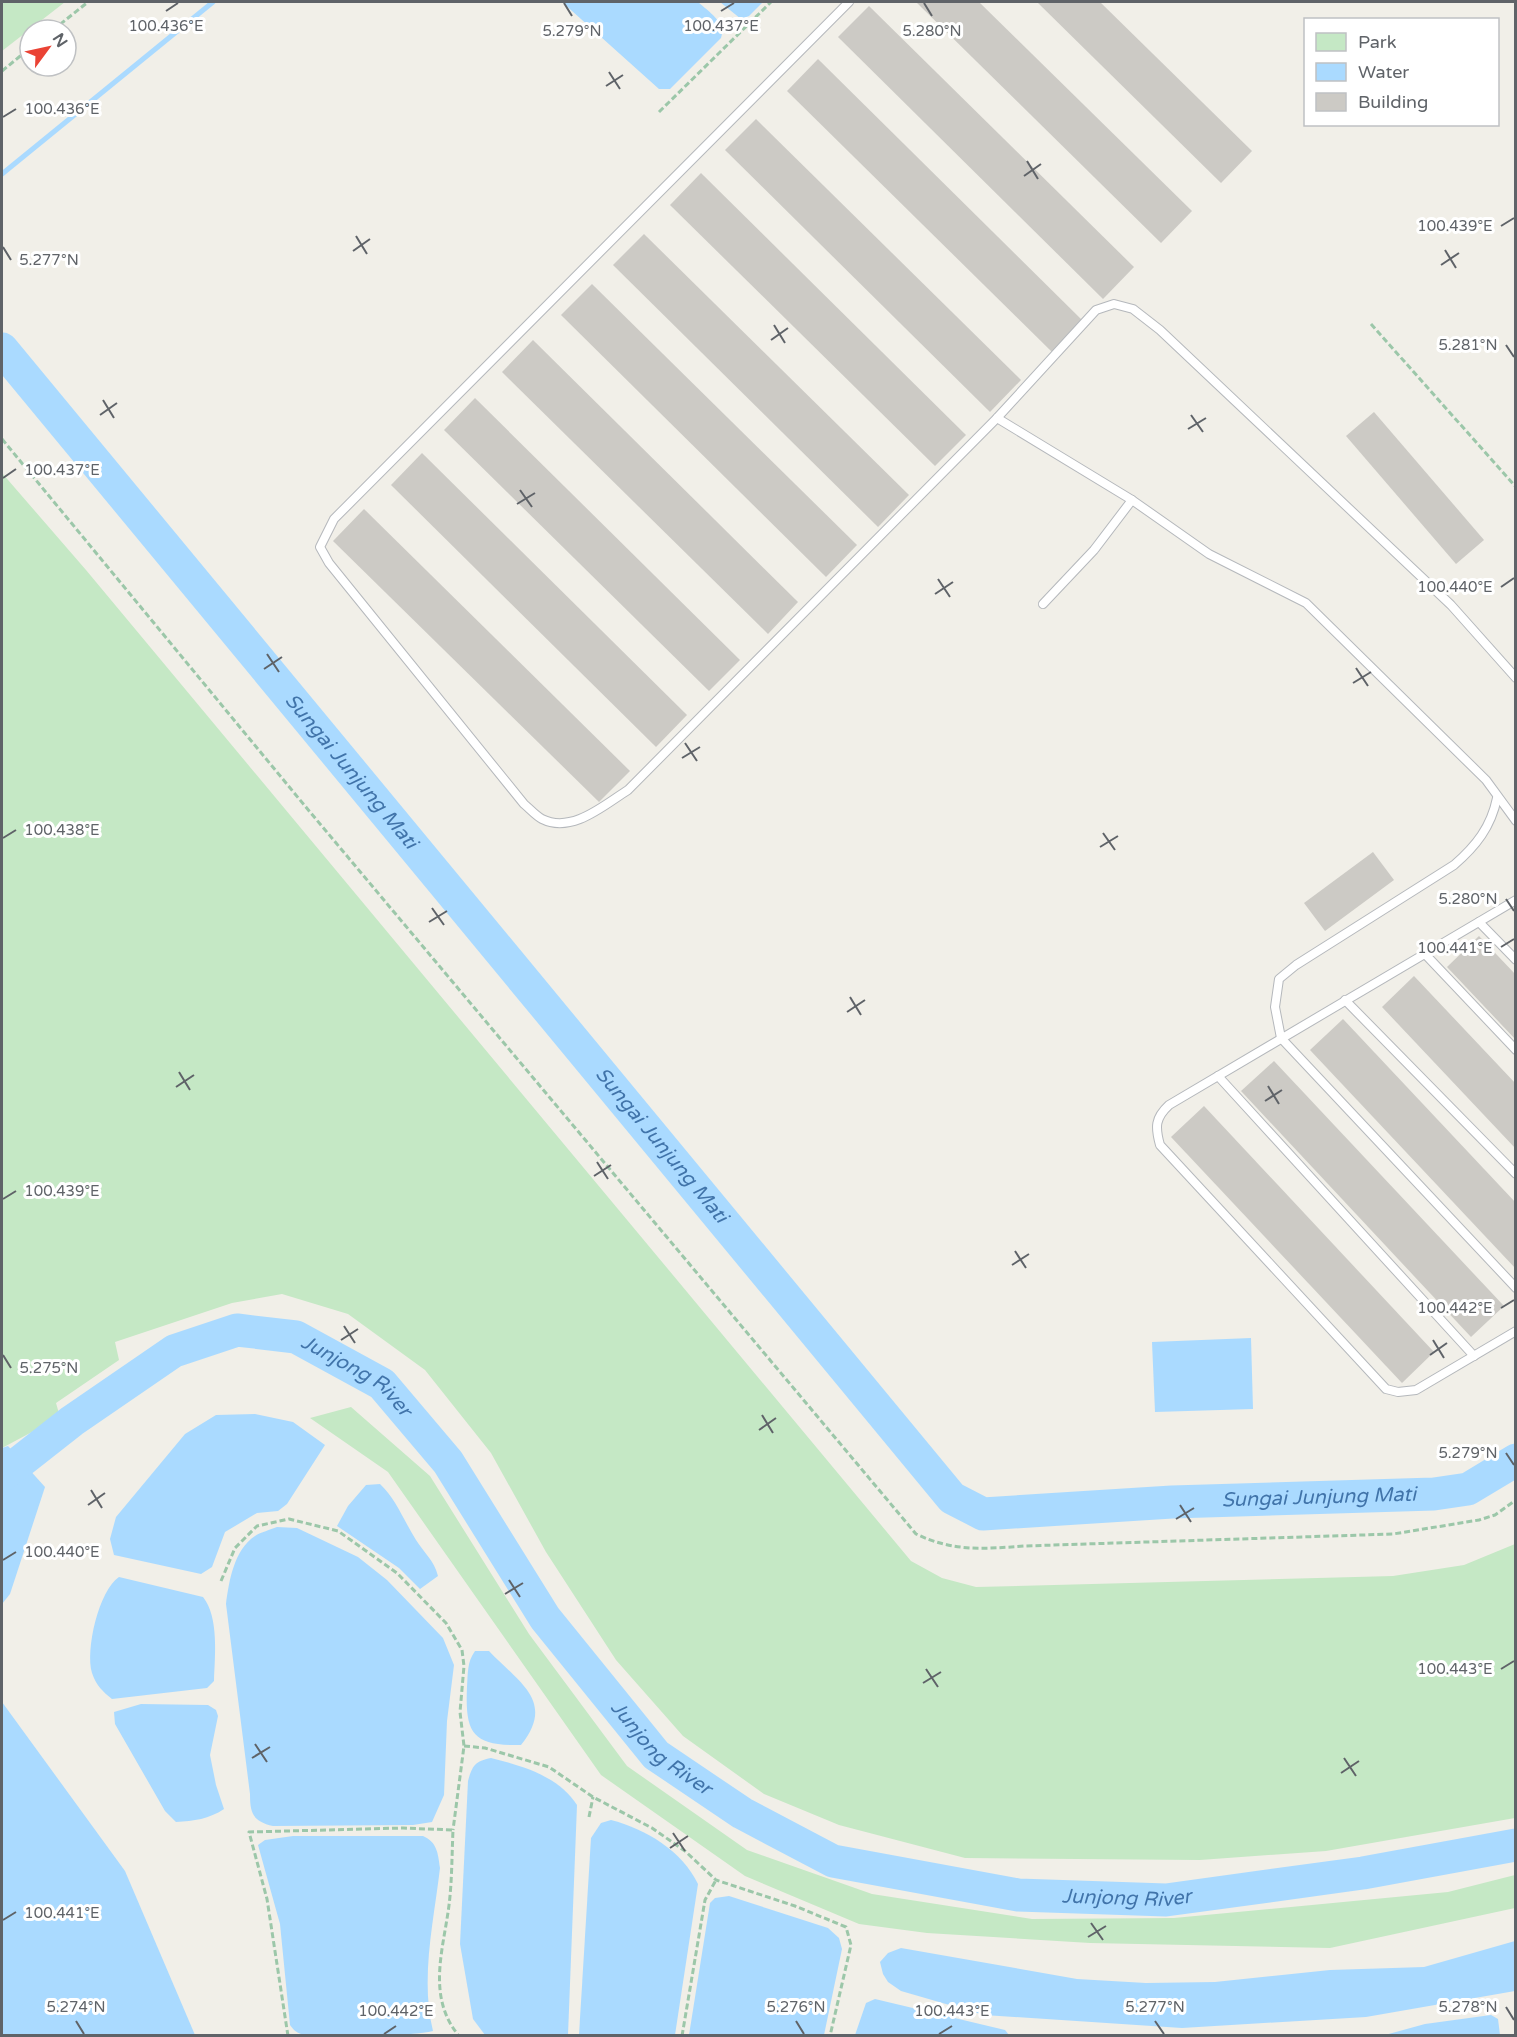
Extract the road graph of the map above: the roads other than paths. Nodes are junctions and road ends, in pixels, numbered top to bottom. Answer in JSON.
{"nodes":[{"id":1,"x":849,"y":2,"type":"edge"},
{"id":2,"x":997,"y":418,"type":"junction"},
{"id":3,"x":1132,"y":500,"type":"junction"},
{"id":4,"x":1043,"y":604,"type":"dead end"},
{"id":5,"x":1515,"y":678,"type":"edge"},
{"id":6,"x":1497,"y":798,"type":"junction"},
{"id":7,"x":1515,"y":821,"type":"edge"},
{"id":8,"x":1515,"y":900,"type":"edge"},
{"id":9,"x":1479,"y":922,"type":"junction"},
{"id":10,"x":1424,"y":953,"type":"junction"},
{"id":11,"x":1515,"y":960,"type":"edge"},
{"id":12,"x":1345,"y":1000,"type":"junction"},
{"id":13,"x":1281,"y":1038,"type":"junction"},
{"id":14,"x":1515,"y":1050,"type":"edge"},
{"id":15,"x":1218,"y":1076,"type":"junction"},
{"id":16,"x":1515,"y":1174,"type":"edge"},
{"id":17,"x":1515,"y":1288,"type":"edge"},
{"id":18,"x":1515,"y":1331,"type":"edge"},
{"id":19,"x":1474,"y":1356,"type":"junction"}],
"edges":[{"from":1,"to":2,"type":"lane"},
{"from":2,"to":3,"type":"lane"},
{"from":2,"to":5,"type":"lane"},
{"from":3,"to":4,"type":"lane"},
{"from":3,"to":6,"type":"lane"},
{"from":6,"to":7,"type":"lane"},
{"from":6,"to":13,"type":"lane"},
{"from":8,"to":9,"type":"lane"},
{"from":9,"to":10,"type":"lane"},
{"from":9,"to":11,"type":"lane"},
{"from":10,"to":12,"type":"lane"},
{"from":10,"to":14,"type":"lane"},
{"from":12,"to":13,"type":"lane"},
{"from":12,"to":16,"type":"lane"},
{"from":13,"to":15,"type":"lane"},
{"from":13,"to":17,"type":"lane"},
{"from":15,"to":19,"type":"lane"},
{"from":15,"to":19,"type":"lane"},
{"from":18,"to":19,"type":"lane"}]}
